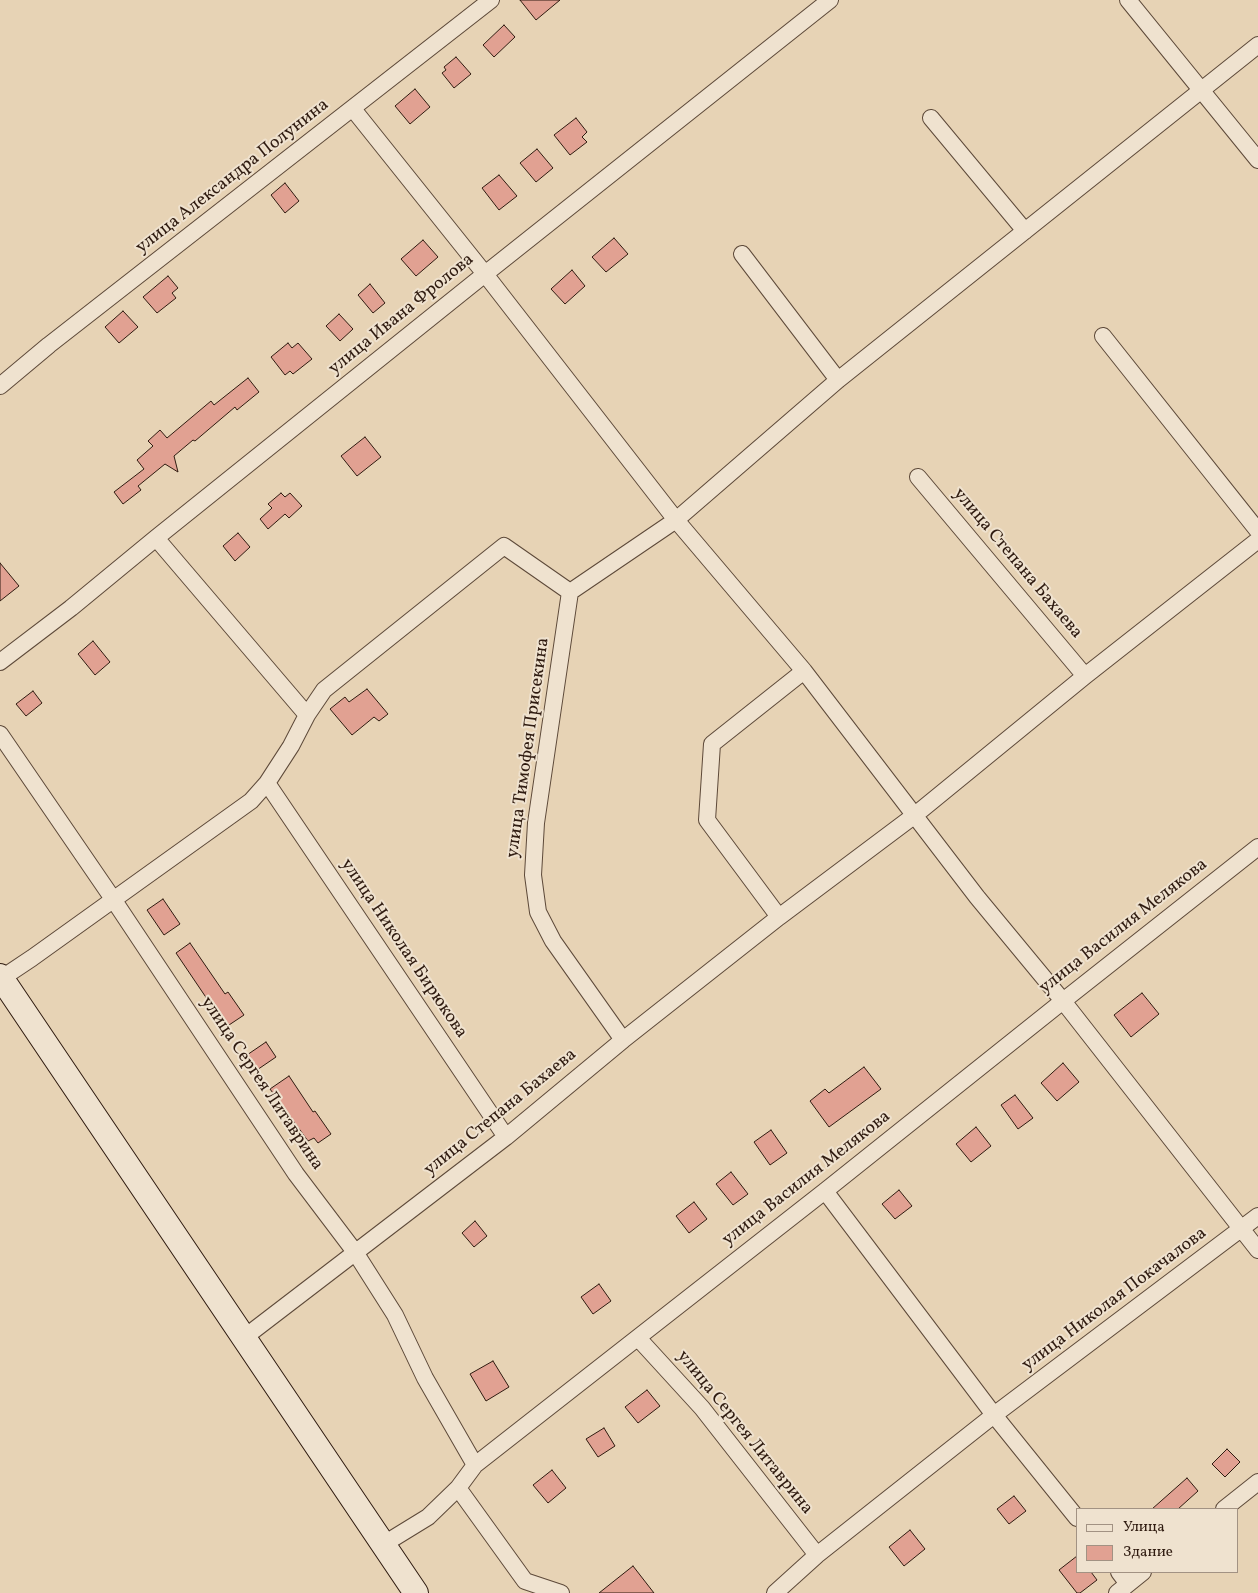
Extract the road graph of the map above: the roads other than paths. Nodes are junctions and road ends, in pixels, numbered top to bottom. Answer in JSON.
{"nodes":[{"id":1,"x":490,"y":0,"type":"edge"},
{"id":2,"x":830,"y":0,"type":"edge"},
{"id":3,"x":1128,"y":0,"type":"edge"},
{"id":4,"x":1258,"y":45,"type":"edge"},
{"id":5,"x":1202,"y":90,"type":"junction"},
{"id":6,"x":353,"y":109,"type":"junction"},
{"id":7,"x":931,"y":118,"type":"dead end"},
{"id":8,"x":1258,"y":160,"type":"edge"},
{"id":9,"x":1026,"y":230,"type":"junction"},
{"id":10,"x":742,"y":254,"type":"dead end"},
{"id":11,"x":485,"y":274,"type":"junction"},
{"id":12,"x":1103,"y":336,"type":"dead end"},
{"id":13,"x":838,"y":380,"type":"junction"},
{"id":14,"x":0,"y":386,"type":"edge"},
{"id":15,"x":918,"y":477,"type":"dead end"},
{"id":16,"x":676,"y":520,"type":"junction"},
{"id":17,"x":1258,"y":531,"type":"edge"},
{"id":18,"x":156,"y":538,"type":"junction"},
{"id":19,"x":1258,"y":540,"type":"edge"},
{"id":20,"x":570,"y":592,"type":"junction"},
{"id":21,"x":0,"y":662,"type":"edge"},
{"id":22,"x":804,"y":671,"type":"junction"},
{"id":23,"x":1085,"y":676,"type":"junction"},
{"id":24,"x":307,"y":715,"type":"junction"},
{"id":25,"x":0,"y":734,"type":"edge"},
{"id":26,"x":267,"y":783,"type":"junction"},
{"id":27,"x":915,"y":815,"type":"junction"},
{"id":28,"x":1258,"y":846,"type":"edge"},
{"id":29,"x":113,"y":899,"type":"junction"},
{"id":30,"x":779,"y":917,"type":"junction"},
{"id":31,"x":1,"y":977,"type":"edge"},
{"id":32,"x":1063,"y":1000,"type":"junction"},
{"id":33,"x":623,"y":1040,"type":"junction"},
{"id":34,"x":506,"y":1137,"type":"junction"},
{"id":35,"x":825,"y":1192,"type":"junction"},
{"id":36,"x":1258,"y":1216,"type":"edge"},
{"id":37,"x":1242,"y":1229,"type":"junction"},
{"id":38,"x":1258,"y":1250,"type":"edge"},
{"id":39,"x":354,"y":1252,"type":"junction"},
{"id":40,"x":245,"y":1338,"type":"junction"},
{"id":41,"x":638,"y":1338,"type":"junction"},
{"id":42,"x":994,"y":1416,"type":"junction"},
{"id":43,"x":475,"y":1465,"type":"junction"},
{"id":44,"x":1258,"y":1482,"type":"edge"},
{"id":45,"x":458,"y":1488,"type":"junction"},
{"id":46,"x":1225,"y":1508,"type":"edge"},
{"id":47,"x":1076,"y":1517,"type":"edge"},
{"id":48,"x":384,"y":1544,"type":"junction"},
{"id":49,"x":817,"y":1555,"type":"junction"},
{"id":50,"x":1142,"y":1573,"type":"edge"},
{"id":51,"x":1121,"y":1583,"type":"edge"},
{"id":52,"x":416,"y":1593,"type":"edge"},
{"id":53,"x":561,"y":1593,"type":"edge"},
{"id":54,"x":775,"y":1593,"type":"edge"}],
"edges":[{"from":1,"to":6,"type":"street","name":"улица Александра Полунина"},
{"from":2,"to":11,"type":"street","name":"улица Ивана Фролова"},
{"from":3,"to":5,"type":"street"},
{"from":4,"to":5,"type":"street"},
{"from":5,"to":8,"type":"street"},
{"from":5,"to":9,"type":"street"},
{"from":6,"to":11,"type":"street"},
{"from":6,"to":14,"type":"street","name":"улица Александра Полунина"},
{"from":7,"to":9,"type":"street"},
{"from":9,"to":13,"type":"street"},
{"from":10,"to":13,"type":"street"},
{"from":11,"to":16,"type":"street"},
{"from":11,"to":18,"type":"street","name":"улица Ивана Фролова"},
{"from":12,"to":17,"type":"street"},
{"from":13,"to":16,"type":"street"},
{"from":15,"to":23,"type":"street","name":"улица Степана Бахаева"},
{"from":16,"to":20,"type":"street"},
{"from":16,"to":22,"type":"street"},
{"from":18,"to":21,"type":"street","name":"улица Ивана Фролова"},
{"from":18,"to":24,"type":"street"},
{"from":19,"to":23,"type":"street","name":"улица Степана Бахаева"},
{"from":20,"to":24,"type":"street"},
{"from":20,"to":33,"type":"street","name":"улица Тимофея Присекина"},
{"from":22,"to":27,"type":"street"},
{"from":22,"to":30,"type":"street"},
{"from":23,"to":27,"type":"street","name":"улица Степана Бахаева"},
{"from":24,"to":26,"type":"street"},
{"from":25,"to":29,"type":"street","name":"улица Сергея Литаврина"},
{"from":26,"to":29,"type":"street"},
{"from":26,"to":34,"type":"street","name":"улица Николая Бирюкова"},
{"from":27,"to":30,"type":"street","name":"улица Степана Бахаева"},
{"from":27,"to":32,"type":"street"},
{"from":28,"to":32,"type":"street","name":"улица Василия Мелякова"},
{"from":29,"to":31,"type":"street"},
{"from":29,"to":39,"type":"street","name":"улица Сергея Литаврина"},
{"from":30,"to":33,"type":"street","name":"улица Степана Бахаева"},
{"from":31,"to":40,"type":"main road"},
{"from":32,"to":35,"type":"street","name":"улица Василия Мелякова"},
{"from":32,"to":37,"type":"street"},
{"from":33,"to":34,"type":"street","name":"улица Степана Бахаева"},
{"from":34,"to":39,"type":"street","name":"улица Степана Бахаева"},
{"from":35,"to":41,"type":"street","name":"улица Василия Мелякова"},
{"from":35,"to":42,"type":"street"},
{"from":36,"to":37,"type":"street","name":"улица Николая Покачалова"},
{"from":37,"to":38,"type":"street"},
{"from":37,"to":42,"type":"street","name":"улица Николая Покачалова"},
{"from":39,"to":40,"type":"street","name":"улица Степана Бахаева"},
{"from":39,"to":43,"type":"street","name":"улица Сергея Литаврина"},
{"from":40,"to":48,"type":"main road"},
{"from":41,"to":43,"type":"street","name":"улица Василия Мелякова"},
{"from":41,"to":49,"type":"street","name":"улица Сергея Литаврина"},
{"from":42,"to":47,"type":"street"},
{"from":42,"to":49,"type":"street"},
{"from":43,"to":45,"type":"street","name":"улица Василия Мелякова"},
{"from":44,"to":46,"type":"street"},
{"from":45,"to":48,"type":"street","name":"улица Василия Мелякова"},
{"from":45,"to":53,"type":"street"},
{"from":48,"to":52,"type":"main road"},
{"from":49,"to":54,"type":"street"},
{"from":50,"to":51,"type":"street"}]}
